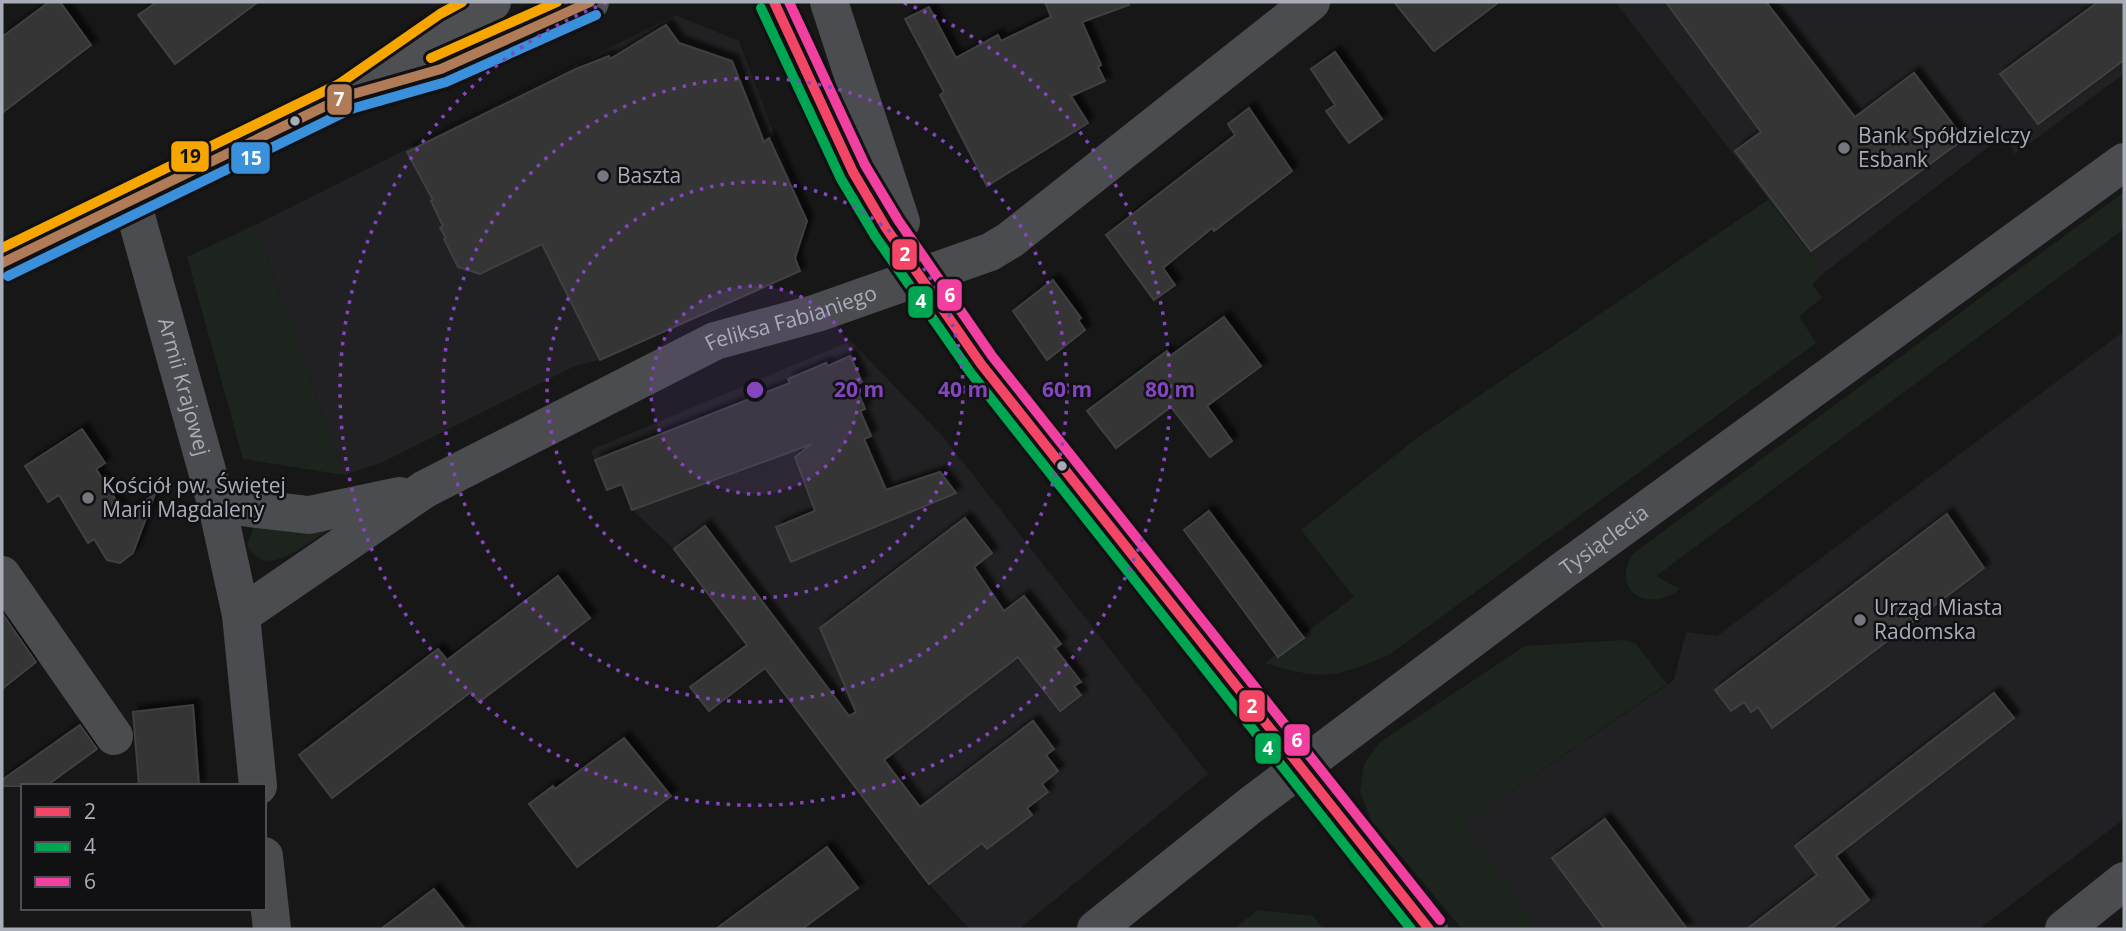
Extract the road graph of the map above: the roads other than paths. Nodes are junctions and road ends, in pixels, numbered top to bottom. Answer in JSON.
{"nodes":[{"id":1,"x":492,"y":2,"type":"edge"},
{"id":2,"x":590,"y":2,"type":"edge"},
{"id":3,"x":774,"y":2,"type":"edge"},
{"id":4,"x":829,"y":2,"type":"edge"},
{"id":5,"x":1311,"y":2,"type":"edge"},
{"id":6,"x":346,"y":96,"type":"junction"},
{"id":7,"x":2124,"y":162,"type":"edge"},
{"id":8,"x":131,"y":198,"type":"junction"},
{"id":9,"x":2,"y":263,"type":"edge"},
{"id":10,"x":919,"y":272,"type":"junction"},
{"id":11,"x":425,"y":489,"type":"junction"},
{"id":12,"x":218,"y":510,"type":"junction"},
{"id":13,"x":2,"y":575,"type":"edge"},
{"id":14,"x":241,"y":615,"type":"junction"},
{"id":15,"x":114,"y":736,"type":"dead end"},
{"id":16,"x":1302,"y":767,"type":"junction"},
{"id":17,"x":258,"y":784,"type":"edge"},
{"id":18,"x":266,"y":874,"type":"edge"},
{"id":19,"x":2119,"y":895,"type":"edge"},
{"id":20,"x":272,"y":929,"type":"edge"},
{"id":21,"x":1096,"y":929,"type":"edge"},
{"id":22,"x":1429,"y":929,"type":"edge"},
{"id":23,"x":2064,"y":929,"type":"edge"}],
"edges":[{"from":1,"to":6,"type":"main road"},
{"from":2,"to":6,"type":"main road"},
{"from":3,"to":10,"type":"street"},
{"from":4,"to":10,"type":"street"},
{"from":5,"to":10,"type":"street","name":"Feliksa Fabianiego"},
{"from":6,"to":8,"type":"main road"},
{"from":7,"to":16,"type":"street","name":"Tysiąclecia"},
{"from":8,"to":9,"type":"main road"},
{"from":8,"to":12,"type":"street","name":"Armii Krajowej"},
{"from":10,"to":11,"type":"street","name":"Feliksa Fabianiego"},
{"from":10,"to":16,"type":"street"},
{"from":11,"to":12,"type":"street","name":"Feliksa Fabianiego"},
{"from":11,"to":14,"type":"street","name":"Feliksa Fabianiego"},
{"from":12,"to":14,"type":"street","name":"Armii Krajowej"},
{"from":13,"to":15,"type":"street"},
{"from":14,"to":17,"type":"street","name":"Armii Krajowej"},
{"from":16,"to":21,"type":"street","name":"Tysiąclecia"},
{"from":16,"to":22,"type":"street"},
{"from":18,"to":20,"type":"street"},
{"from":19,"to":23,"type":"street"}]}
